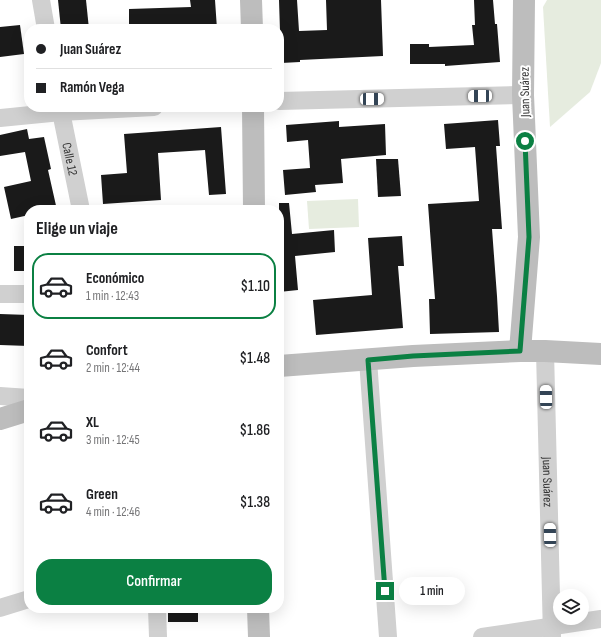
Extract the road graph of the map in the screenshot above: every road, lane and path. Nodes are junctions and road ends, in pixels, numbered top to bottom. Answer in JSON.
{"nodes":[{"id":1,"x":41,"y":0,"type":"edge"},
{"id":2,"x":251,"y":0,"type":"edge"},
{"id":3,"x":524,"y":0,"type":"edge"},
{"id":4,"x":45,"y":24,"type":"edge"},
{"id":5,"x":252,"y":24,"type":"edge"},
{"id":6,"x":524,"y":95,"type":"junction"},
{"id":7,"x":284,"y":101,"type":"edge"},
{"id":8,"x":46,"y":112,"type":"edge"},
{"id":9,"x":61,"y":112,"type":"edge"},
{"id":10,"x":253,"y":112,"type":"edge"},
{"id":11,"x":0,"y":118,"type":"edge"},
{"id":12,"x":80,"y":205,"type":"edge"},
{"id":13,"x":254,"y":205,"type":"edge"},
{"id":14,"x":0,"y":294,"type":"edge"},
{"id":15,"x":24,"y":294,"type":"edge"},
{"id":16,"x":520,"y":351,"type":"junction"},
{"id":17,"x":545,"y":351,"type":"junction"},
{"id":18,"x":601,"y":354,"type":"edge"},
{"id":19,"x":368,"y":360,"type":"junction"},
{"id":20,"x":284,"y":366,"type":"edge"},
{"id":21,"x":0,"y":396,"type":"edge"},
{"id":22,"x":24,"y":398,"type":"edge"},
{"id":23,"x":24,"y":412,"type":"edge"},
{"id":24,"x":0,"y":419,"type":"edge"},
{"id":25,"x":24,"y":601,"type":"edge"},
{"id":26,"x":0,"y":608,"type":"edge"},
{"id":27,"x":157,"y":613,"type":"edge"},
{"id":28,"x":258,"y":613,"type":"edge"},
{"id":29,"x":601,"y":619,"type":"edge"},
{"id":30,"x":552,"y":632,"type":"edge"},
{"id":31,"x":158,"y":637,"type":"edge"},
{"id":32,"x":259,"y":637,"type":"edge"},
{"id":33,"x":388,"y":637,"type":"edge"},
{"id":34,"x":482,"y":637,"type":"edge"}],
"edges":[{"from":1,"to":4,"type":"street"},
{"from":2,"to":5,"type":"street"},
{"from":3,"to":6,"type":"street","name":"Juan Suárez"},
{"from":6,"to":7,"type":"street"},
{"from":6,"to":16,"type":"street","name":"Juan Suárez"},
{"from":8,"to":11,"type":"street"},
{"from":9,"to":12,"type":"street","name":"Calle 12"},
{"from":10,"to":13,"type":"street"},
{"from":14,"to":15,"type":"street"},
{"from":16,"to":17,"type":"street"},
{"from":16,"to":19,"type":"street"},
{"from":17,"to":18,"type":"street"},
{"from":17,"to":30,"type":"street","name":"Juan Suárez"},
{"from":19,"to":20,"type":"street"},
{"from":19,"to":33,"type":"street"},
{"from":21,"to":22,"type":"street"},
{"from":23,"to":24,"type":"street"},
{"from":25,"to":26,"type":"street"},
{"from":27,"to":31,"type":"street"},
{"from":28,"to":32,"type":"street"},
{"from":29,"to":30,"type":"street"},
{"from":30,"to":34,"type":"street"}]}
